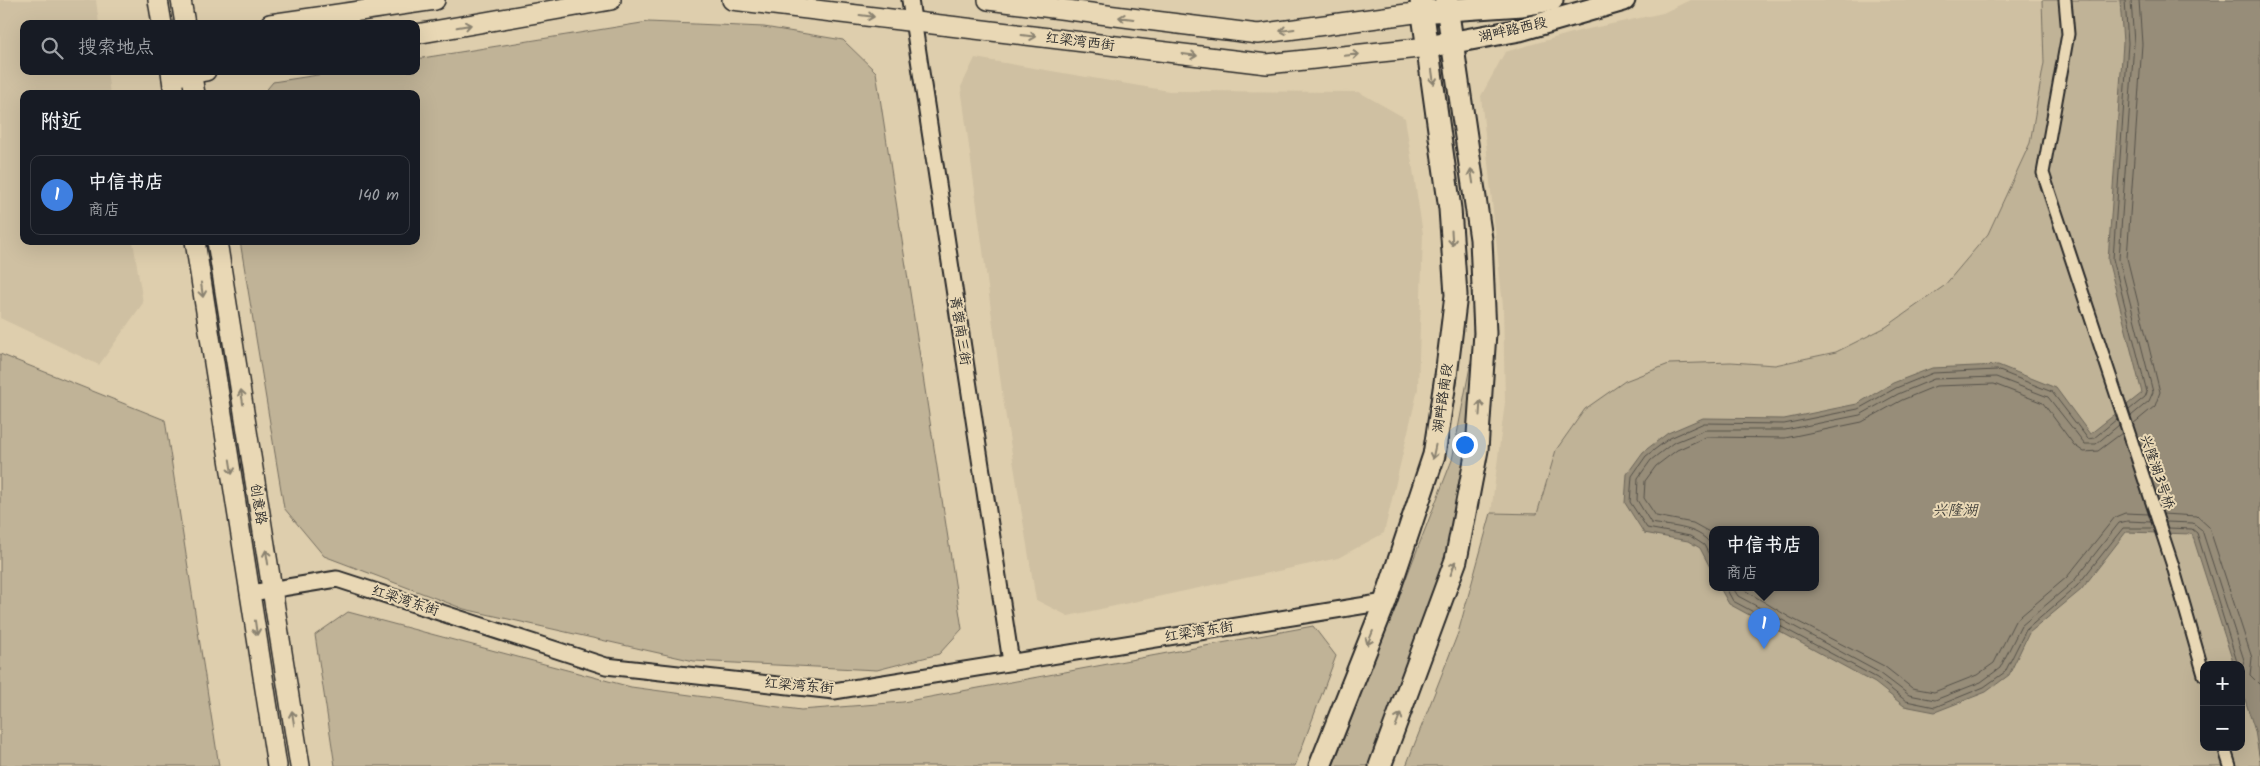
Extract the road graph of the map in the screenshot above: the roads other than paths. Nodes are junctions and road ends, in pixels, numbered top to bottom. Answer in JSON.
{"nodes":[{"id":1,"x":158,"y":0,"type":"edge"},
{"id":2,"x":181,"y":0,"type":"edge"},
{"id":3,"x":436,"y":0,"type":"edge"},
{"id":4,"x":611,"y":0,"type":"edge"},
{"id":5,"x":732,"y":0,"type":"edge"},
{"id":6,"x":910,"y":0,"type":"edge"},
{"id":7,"x":988,"y":0,"type":"edge"},
{"id":8,"x":1552,"y":0,"type":"edge"},
{"id":9,"x":1624,"y":0,"type":"edge"},
{"id":10,"x":2065,"y":0,"type":"edge"},
{"id":11,"x":1446,"y":5,"type":"edge"},
{"id":12,"x":1422,"y":6,"type":"edge"},
{"id":13,"x":161,"y":20,"type":"edge"},
{"id":14,"x":184,"y":20,"type":"edge"},
{"id":15,"x":298,"y":20,"type":"edge"},
{"id":16,"x":914,"y":22,"type":"junction"},
{"id":17,"x":420,"y":33,"type":"edge"},
{"id":18,"x":1452,"y":43,"type":"junction"},
{"id":19,"x":1428,"y":47,"type":"junction"},
{"id":20,"x":188,"y":75,"type":"edge"},
{"id":21,"x":196,"y":75,"type":"edge"},
{"id":22,"x":172,"y":81,"type":"edge"},
{"id":23,"x":195,"y":90,"type":"edge"},
{"id":24,"x":196,"y":245,"type":"edge"},
{"id":25,"x":219,"y":245,"type":"edge"},
{"id":26,"x":272,"y":590,"type":"junction"},
{"id":27,"x":251,"y":593,"type":"junction"},
{"id":28,"x":1385,"y":602,"type":"junction"},
{"id":29,"x":2200,"y":661,"type":"edge"},
{"id":30,"x":1011,"y":662,"type":"junction"},
{"id":31,"x":2225,"y":751,"type":"edge"},
{"id":32,"x":277,"y":766,"type":"edge"},
{"id":33,"x":300,"y":766,"type":"edge"},
{"id":34,"x":1320,"y":766,"type":"edge"},
{"id":35,"x":1380,"y":766,"type":"edge"},
{"id":36,"x":2230,"y":766,"type":"edge"}],
"edges":[{"from":1,"to":13,"type":"street"},
{"from":2,"to":14,"type":"street"},
{"from":3,"to":15,"type":"street"},
{"from":17,"to":4,"type":"street","one_way":true},
{"from":5,"to":16,"type":"street","name":"红梁湾西街","one_way":true},
{"from":6,"to":16,"type":"street","name":"菁蓉南三街"},
{"from":12,"to":7,"type":"street","one_way":true},
{"from":8,"to":11,"type":"main road","name":"湖畔路西段"},
{"from":9,"to":18,"type":"main road","name":"湖畔路西段"},
{"from":10,"to":29,"type":"street","name":"兴隆湖3号桥"},
{"from":11,"to":12,"type":"main road","name":"湖畔路西段"},
{"from":11,"to":18,"type":"main road"},
{"from":12,"to":19,"type":"main road","name":"湖畔路南段"},
{"from":16,"to":19,"type":"street","name":"红梁湾西街","one_way":true},
{"from":16,"to":30,"type":"street","name":"菁蓉南三街"},
{"from":18,"to":19,"type":"main road","name":"湖畔路西段"},
{"from":35,"to":18,"type":"main road","one_way":true},
{"from":19,"to":28,"type":"main road","name":"湖畔路南段","one_way":true},
{"from":20,"to":22,"type":"street"},
{"from":21,"to":23,"type":"street"},
{"from":24,"to":27,"type":"street","name":"创意路","one_way":true},
{"from":26,"to":25,"type":"street","name":"创意路","one_way":true},
{"from":26,"to":27,"type":"street","name":"红梁湾东街"},
{"from":26,"to":30,"type":"street","name":"红梁湾东街"},
{"from":33,"to":26,"type":"street","name":"创意路","one_way":true},
{"from":27,"to":32,"type":"street","name":"创意路","one_way":true},
{"from":28,"to":30,"type":"street","name":"红梁湾东街"},
{"from":28,"to":34,"type":"main road","name":"湖畔路南段","one_way":true},
{"from":31,"to":36,"type":"street"}]}
